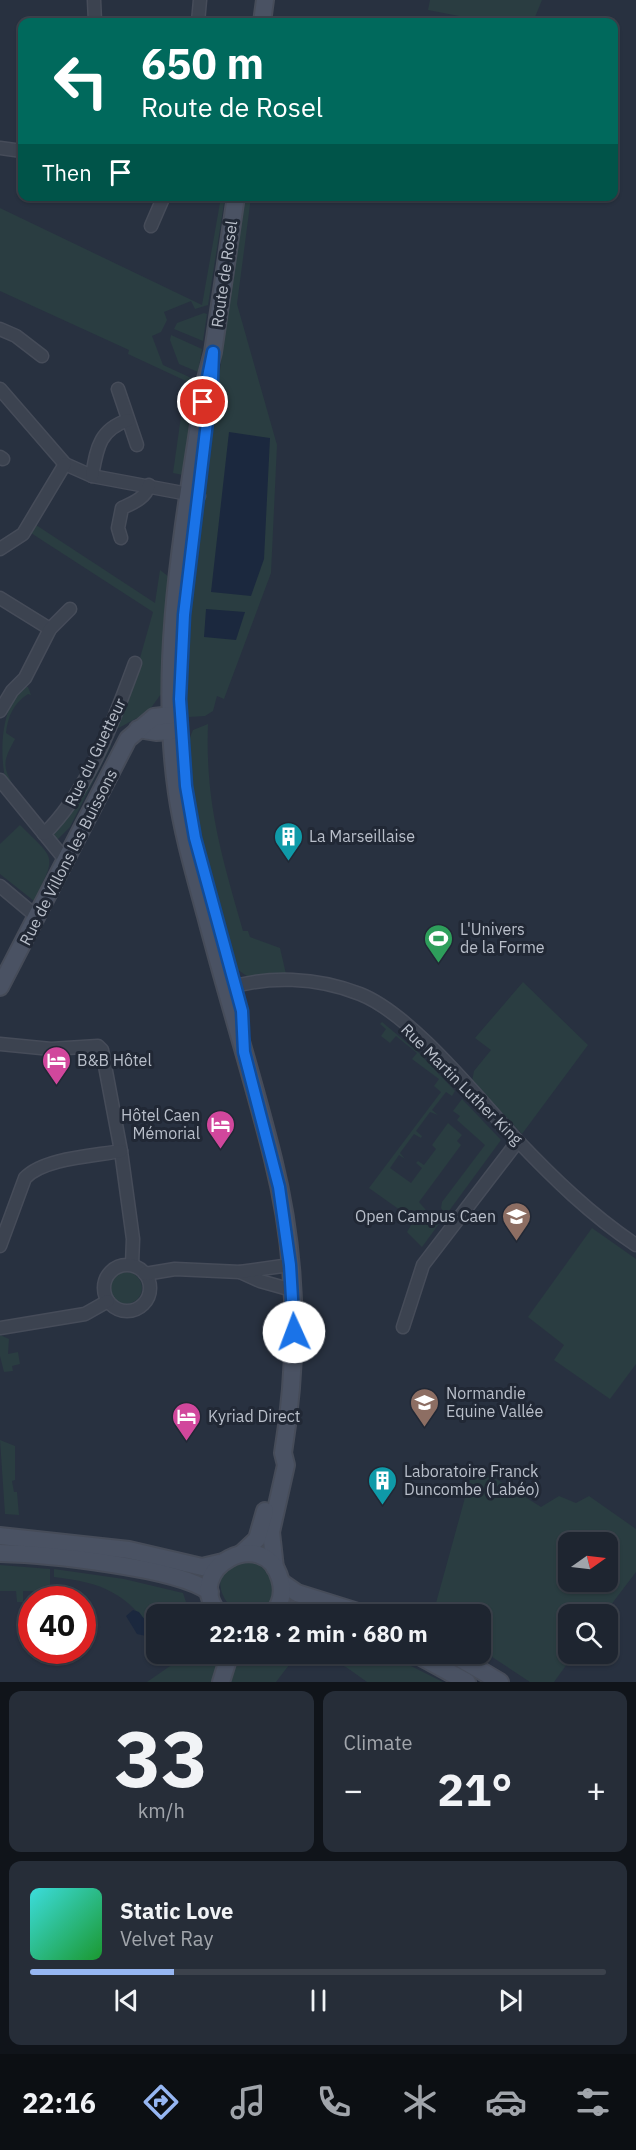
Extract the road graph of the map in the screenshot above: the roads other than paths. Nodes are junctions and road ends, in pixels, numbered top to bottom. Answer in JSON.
{"nodes":[{"id":1,"x":94,"y":0,"type":"edge"},
{"id":2,"x":200,"y":0,"type":"edge"},
{"id":3,"x":265,"y":0,"type":"edge"},
{"id":4,"x":95,"y":18,"type":"edge"},
{"id":5,"x":198,"y":18,"type":"edge"},
{"id":6,"x":263,"y":18,"type":"edge"},
{"id":7,"x":0,"y":148,"type":"edge"},
{"id":8,"x":18,"y":150,"type":"edge"},
{"id":9,"x":162,"y":201,"type":"edge"},
{"id":10,"x":235,"y":201,"type":"edge"},
{"id":11,"x":151,"y":226,"type":"dead end"},
{"id":12,"x":0,"y":329,"type":"edge"},
{"id":13,"x":42,"y":357,"type":"dead end"},
{"id":14,"x":118,"y":389,"type":"dead end"},
{"id":15,"x":2,"y":396,"type":"edge"},
{"id":16,"x":128,"y":420,"type":"junction"},
{"id":17,"x":137,"y":445,"type":"dead end"},
{"id":18,"x":65,"y":464,"type":"junction"},
{"id":19,"x":92,"y":476,"type":"junction"},
{"id":20,"x":149,"y":485,"type":"junction"},
{"id":21,"x":194,"y":495,"type":"junction"},
{"id":22,"x":121,"y":538,"type":"dead end"},
{"id":23,"x":0,"y":549,"type":"edge"},
{"id":24,"x":0,"y":598,"type":"edge"},
{"id":25,"x":70,"y":609,"type":"dead end"},
{"id":26,"x":50,"y":629,"type":"junction"},
{"id":27,"x":135,"y":663,"type":"dead end"},
{"id":28,"x":0,"y":711,"type":"edge"},
{"id":29,"x":174,"y":723,"type":"junction"},
{"id":30,"x":0,"y":780,"type":"edge"},
{"id":31,"x":44,"y":834,"type":"junction"},
{"id":32,"x":67,"y":862,"type":"junction"},
{"id":33,"x":0,"y":886,"type":"edge"},
{"id":34,"x":37,"y":917,"type":"junction"},
{"id":35,"x":0,"y":987,"type":"edge"},
{"id":36,"x":230,"y":988,"type":"junction"},
{"id":37,"x":0,"y":1044,"type":"edge"},
{"id":38,"x":518,"y":1141,"type":"junction"},
{"id":39,"x":122,"y":1151,"type":"junction"},
{"id":40,"x":636,"y":1245,"type":"edge"},
{"id":41,"x":0,"y":1246,"type":"edge"},
{"id":42,"x":132,"y":1265,"type":"junction"},
{"id":43,"x":290,"y":1265,"type":"junction"},
{"id":44,"x":240,"y":1272,"type":"junction"},
{"id":45,"x":145,"y":1274,"type":"junction"},
{"id":46,"x":292,"y":1290,"type":"junction"},
{"id":47,"x":108,"y":1301,"type":"junction"},
{"id":48,"x":403,"y":1327,"type":"dead end"},
{"id":49,"x":0,"y":1328,"type":"edge"},
{"id":50,"x":284,"y":1453,"type":"junction"},
{"id":51,"x":0,"y":1536,"type":"edge"},
{"id":52,"x":0,"y":1552,"type":"edge"},
{"id":53,"x":242,"y":1553,"type":"junction"},
{"id":54,"x":222,"y":1562,"type":"junction"},
{"id":55,"x":278,"y":1575,"type":"junction"},
{"id":56,"x":210,"y":1592,"type":"junction"},
{"id":57,"x":215,"y":1604,"type":"edge"},
{"id":58,"x":278,"y":1604,"type":"edge"},
{"id":59,"x":332,"y":1604,"type":"edge"},
{"id":60,"x":227,"y":1664,"type":"edge"},
{"id":61,"x":434,"y":1664,"type":"edge"},
{"id":62,"x":470,"y":1664,"type":"edge"},
{"id":63,"x":221,"y":1682,"type":"edge"},
{"id":64,"x":467,"y":1682,"type":"edge"},
{"id":65,"x":500,"y":1682,"type":"edge"}],
"edges":[{"from":1,"to":4,"type":"street"},
{"from":2,"to":5,"type":"street"},
{"from":3,"to":6,"type":"street"},
{"from":7,"to":8,"type":"street"},
{"from":9,"to":11,"type":"street"},
{"from":10,"to":21,"type":"street","name":"Route de Rosel"},
{"from":12,"to":13,"type":"street"},
{"from":14,"to":16,"type":"street"},
{"from":15,"to":18,"type":"street"},
{"from":16,"to":17,"type":"street"},
{"from":16,"to":19,"type":"street"},
{"from":18,"to":19,"type":"street"},
{"from":18,"to":23,"type":"street"},
{"from":19,"to":20,"type":"street"},
{"from":20,"to":21,"type":"street"},
{"from":20,"to":22,"type":"street"},
{"from":21,"to":29,"type":"street","name":"Route de Rosel"},
{"from":24,"to":26,"type":"street"},
{"from":25,"to":26,"type":"street"},
{"from":26,"to":28,"type":"street"},
{"from":27,"to":31,"type":"street","name":"Rue du Guetteur"},
{"from":29,"to":32,"type":"street","name":"Rue de Villons les Buissons"},
{"from":29,"to":36,"type":"street","name":"Route de Rosel"},
{"from":30,"to":31,"type":"street"},
{"from":31,"to":32,"type":"street"},
{"from":32,"to":34,"type":"street","name":"Rue de Villons les Buissons"},
{"from":33,"to":34,"type":"street"},
{"from":34,"to":35,"type":"street","name":"Rue de Villons les Buissons"},
{"from":36,"to":38,"type":"street","name":"Rue Martin Luther King"},
{"from":36,"to":43,"type":"street","name":"Route de Rosel"},
{"from":37,"to":39,"type":"street"},
{"from":38,"to":40,"type":"street","name":"Rue Martin Luther King"},
{"from":38,"to":48,"type":"street"},
{"from":39,"to":41,"type":"street"},
{"from":39,"to":42,"type":"street"},
{"from":42,"to":45,"type":"street"},
{"from":42,"to":47,"type":"street"},
{"from":43,"to":44,"type":"street"},
{"from":43,"to":46,"type":"street","name":"Route de Rosel"},
{"from":44,"to":45,"type":"street"},
{"from":44,"to":46,"type":"street"},
{"from":45,"to":47,"type":"street"},
{"from":46,"to":50,"type":"street","name":"Route de Rosel"},
{"from":47,"to":49,"type":"street"},
{"from":50,"to":53,"type":"street","name":"Route de Rosel"},
{"from":50,"to":55,"type":"street","name":"Route de Rosel"},
{"from":51,"to":54,"type":"street"},
{"from":52,"to":56,"type":"street"},
{"from":53,"to":54,"type":"street"},
{"from":53,"to":55,"type":"street"},
{"from":54,"to":56,"type":"street"},
{"from":55,"to":58,"type":"street","name":"Route de Rosel"},
{"from":55,"to":59,"type":"street"},
{"from":56,"to":57,"type":"street"},
{"from":60,"to":63,"type":"street"},
{"from":61,"to":64,"type":"street"},
{"from":62,"to":65,"type":"street"}]}
